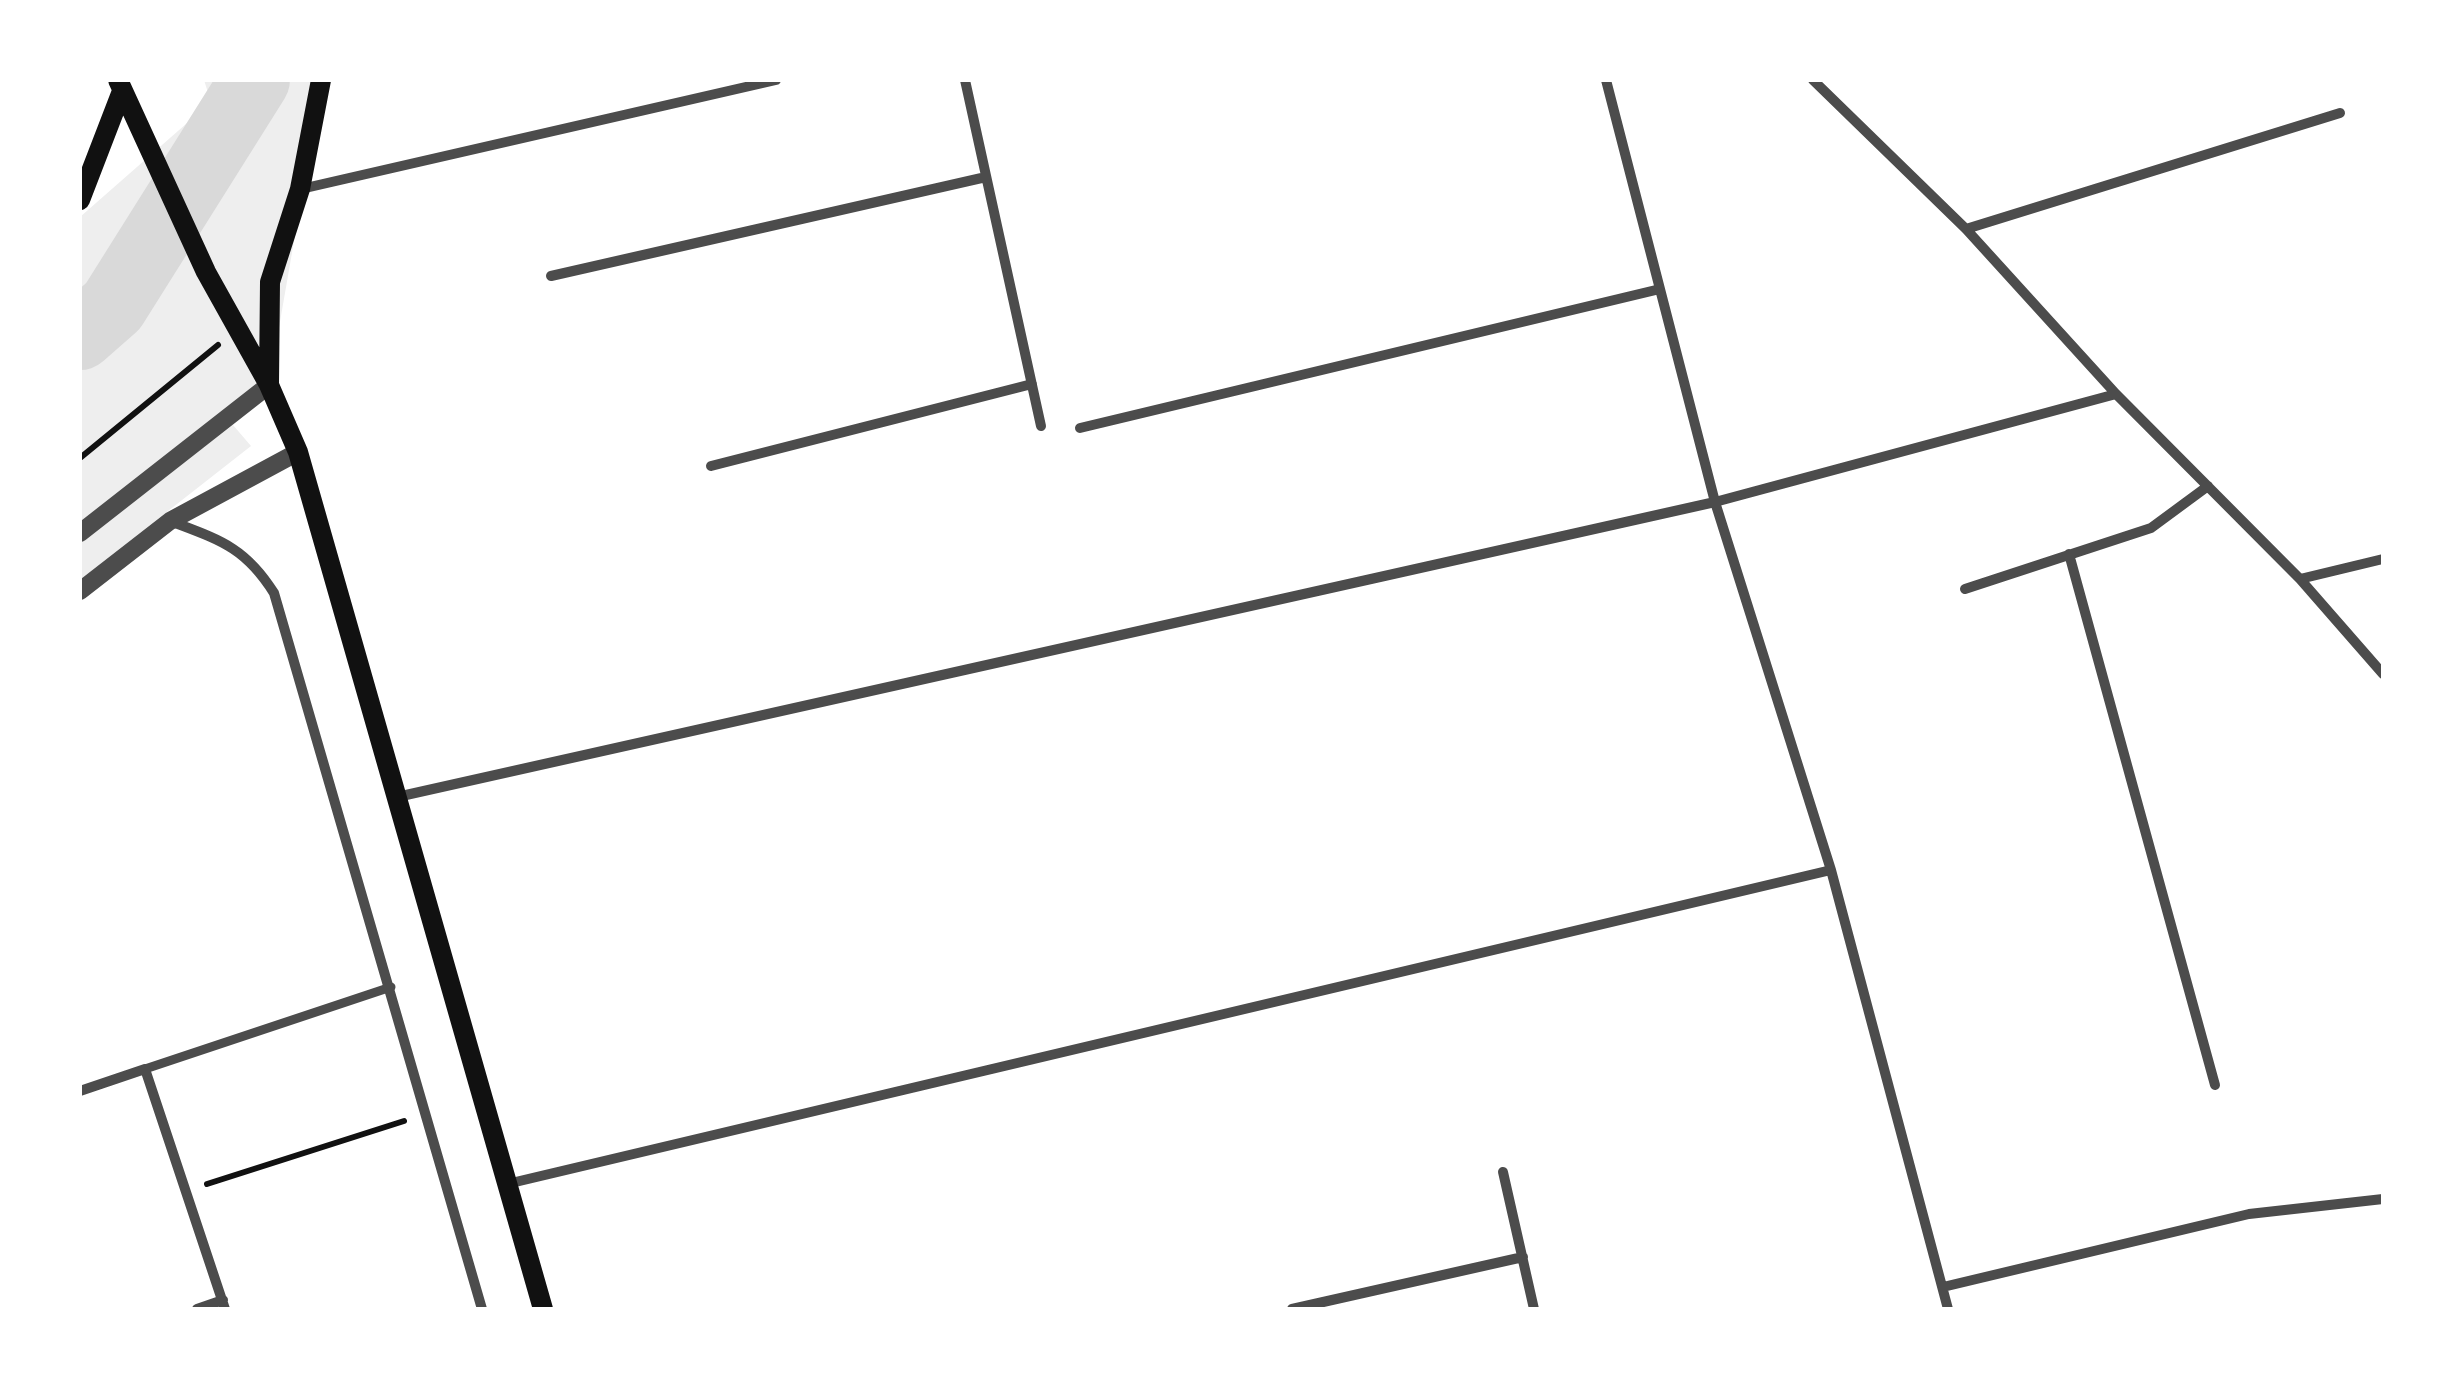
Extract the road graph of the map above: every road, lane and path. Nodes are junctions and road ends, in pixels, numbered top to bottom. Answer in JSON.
{"nodes":[{"id":1,"x":320,"y":80,"type":"edge"},
{"id":2,"x":776,"y":80,"type":"edge"},
{"id":3,"x":965,"y":80,"type":"edge"},
{"id":4,"x":1606,"y":80,"type":"edge"},
{"id":5,"x":1813,"y":80,"type":"edge"},
{"id":6,"x":123,"y":93,"type":"edge"},
{"id":7,"x":2340,"y":113,"type":"dead end"},
{"id":8,"x":986,"y":177,"type":"junction"},
{"id":9,"x":300,"y":190,"type":"junction"},
{"id":10,"x":80,"y":200,"type":"edge"},
{"id":11,"x":1966,"y":228,"type":"junction"},
{"id":12,"x":551,"y":276,"type":"dead end"},
{"id":13,"x":1660,"y":289,"type":"junction"},
{"id":14,"x":236,"y":330,"type":"junction"},
{"id":15,"x":1032,"y":384,"type":"junction"},
{"id":16,"x":270,"y":385,"type":"junction"},
{"id":17,"x":2116,"y":394,"type":"junction"},
{"id":18,"x":1040,"y":426,"type":"dead end"},
{"id":19,"x":1080,"y":428,"type":"dead end"},
{"id":20,"x":298,"y":452,"type":"junction"},
{"id":21,"x":80,"y":458,"type":"edge"},
{"id":22,"x":711,"y":466,"type":"dead end"},
{"id":23,"x":2208,"y":486,"type":"junction"},
{"id":24,"x":1714,"y":502,"type":"junction"},
{"id":25,"x":170,"y":521,"type":"junction"},
{"id":26,"x":80,"y":533,"type":"edge"},
{"id":27,"x":2069,"y":554,"type":"junction"},
{"id":28,"x":2383,"y":559,"type":"edge"},
{"id":29,"x":2300,"y":579,"type":"junction"},
{"id":30,"x":1965,"y":589,"type":"dead end"},
{"id":31,"x":80,"y":590,"type":"edge"},
{"id":32,"x":2383,"y":674,"type":"edge"},
{"id":33,"x":396,"y":798,"type":"junction"},
{"id":34,"x":1831,"y":870,"type":"junction"},
{"id":35,"x":390,"y":987,"type":"junction"},
{"id":36,"x":146,"y":1069,"type":"junction"},
{"id":37,"x":2215,"y":1085,"type":"dead end"},
{"id":38,"x":80,"y":1091,"type":"edge"},
{"id":39,"x":426,"y":1114,"type":"junction"},
{"id":40,"x":1503,"y":1172,"type":"dead end"},
{"id":41,"x":506,"y":1184,"type":"junction"},
{"id":42,"x":186,"y":1191,"type":"junction"},
{"id":43,"x":2383,"y":1199,"type":"edge"},
{"id":44,"x":1522,"y":1257,"type":"junction"},
{"id":45,"x":1942,"y":1287,"type":"junction"},
{"id":46,"x":224,"y":1305,"type":"edge"},
{"id":47,"x":196,"y":1309,"type":"edge"},
{"id":48,"x":482,"y":1309,"type":"edge"},
{"id":49,"x":543,"y":1309,"type":"edge"},
{"id":50,"x":1292,"y":1309,"type":"edge"},
{"id":51,"x":1534,"y":1309,"type":"edge"},
{"id":52,"x":1948,"y":1309,"type":"edge"}],
"edges":[{"from":1,"to":9,"type":"main road"},
{"from":2,"to":9,"type":"street"},
{"from":3,"to":8,"type":"street"},
{"from":4,"to":13,"type":"street"},
{"from":5,"to":11,"type":"street"},
{"from":6,"to":10,"type":"main road"},
{"from":6,"to":14,"type":"main road"},
{"from":7,"to":11,"type":"street"},
{"from":8,"to":12,"type":"street"},
{"from":8,"to":15,"type":"street"},
{"from":9,"to":16,"type":"main road"},
{"from":11,"to":17,"type":"street"},
{"from":13,"to":19,"type":"street"},
{"from":13,"to":24,"type":"street"},
{"from":14,"to":16,"type":"main road"},
{"from":14,"to":21,"type":"path"},
{"from":15,"to":18,"type":"street"},
{"from":15,"to":22,"type":"street"},
{"from":16,"to":20,"type":"main road"},
{"from":16,"to":26,"type":"street"},
{"from":17,"to":23,"type":"street"},
{"from":17,"to":24,"type":"street"},
{"from":20,"to":25,"type":"street"},
{"from":20,"to":33,"type":"main road"},
{"from":23,"to":27,"type":"street"},
{"from":23,"to":29,"type":"street"},
{"from":24,"to":33,"type":"street"},
{"from":24,"to":34,"type":"street"},
{"from":25,"to":31,"type":"street"},
{"from":25,"to":35,"type":"street"},
{"from":27,"to":30,"type":"street"},
{"from":27,"to":37,"type":"street"},
{"from":28,"to":29,"type":"street"},
{"from":29,"to":32,"type":"street"},
{"from":33,"to":41,"type":"main road"},
{"from":34,"to":41,"type":"street"},
{"from":34,"to":45,"type":"street"},
{"from":35,"to":36,"type":"street"},
{"from":35,"to":39,"type":"street"},
{"from":36,"to":38,"type":"street"},
{"from":36,"to":42,"type":"street"},
{"from":39,"to":42,"type":"path"},
{"from":39,"to":48,"type":"street"},
{"from":40,"to":44,"type":"street"},
{"from":41,"to":49,"type":"main road"},
{"from":42,"to":46,"type":"street"},
{"from":43,"to":45,"type":"street"},
{"from":44,"to":50,"type":"street"},
{"from":44,"to":51,"type":"street"},
{"from":45,"to":52,"type":"street"},
{"from":46,"to":47,"type":"street"}]}
